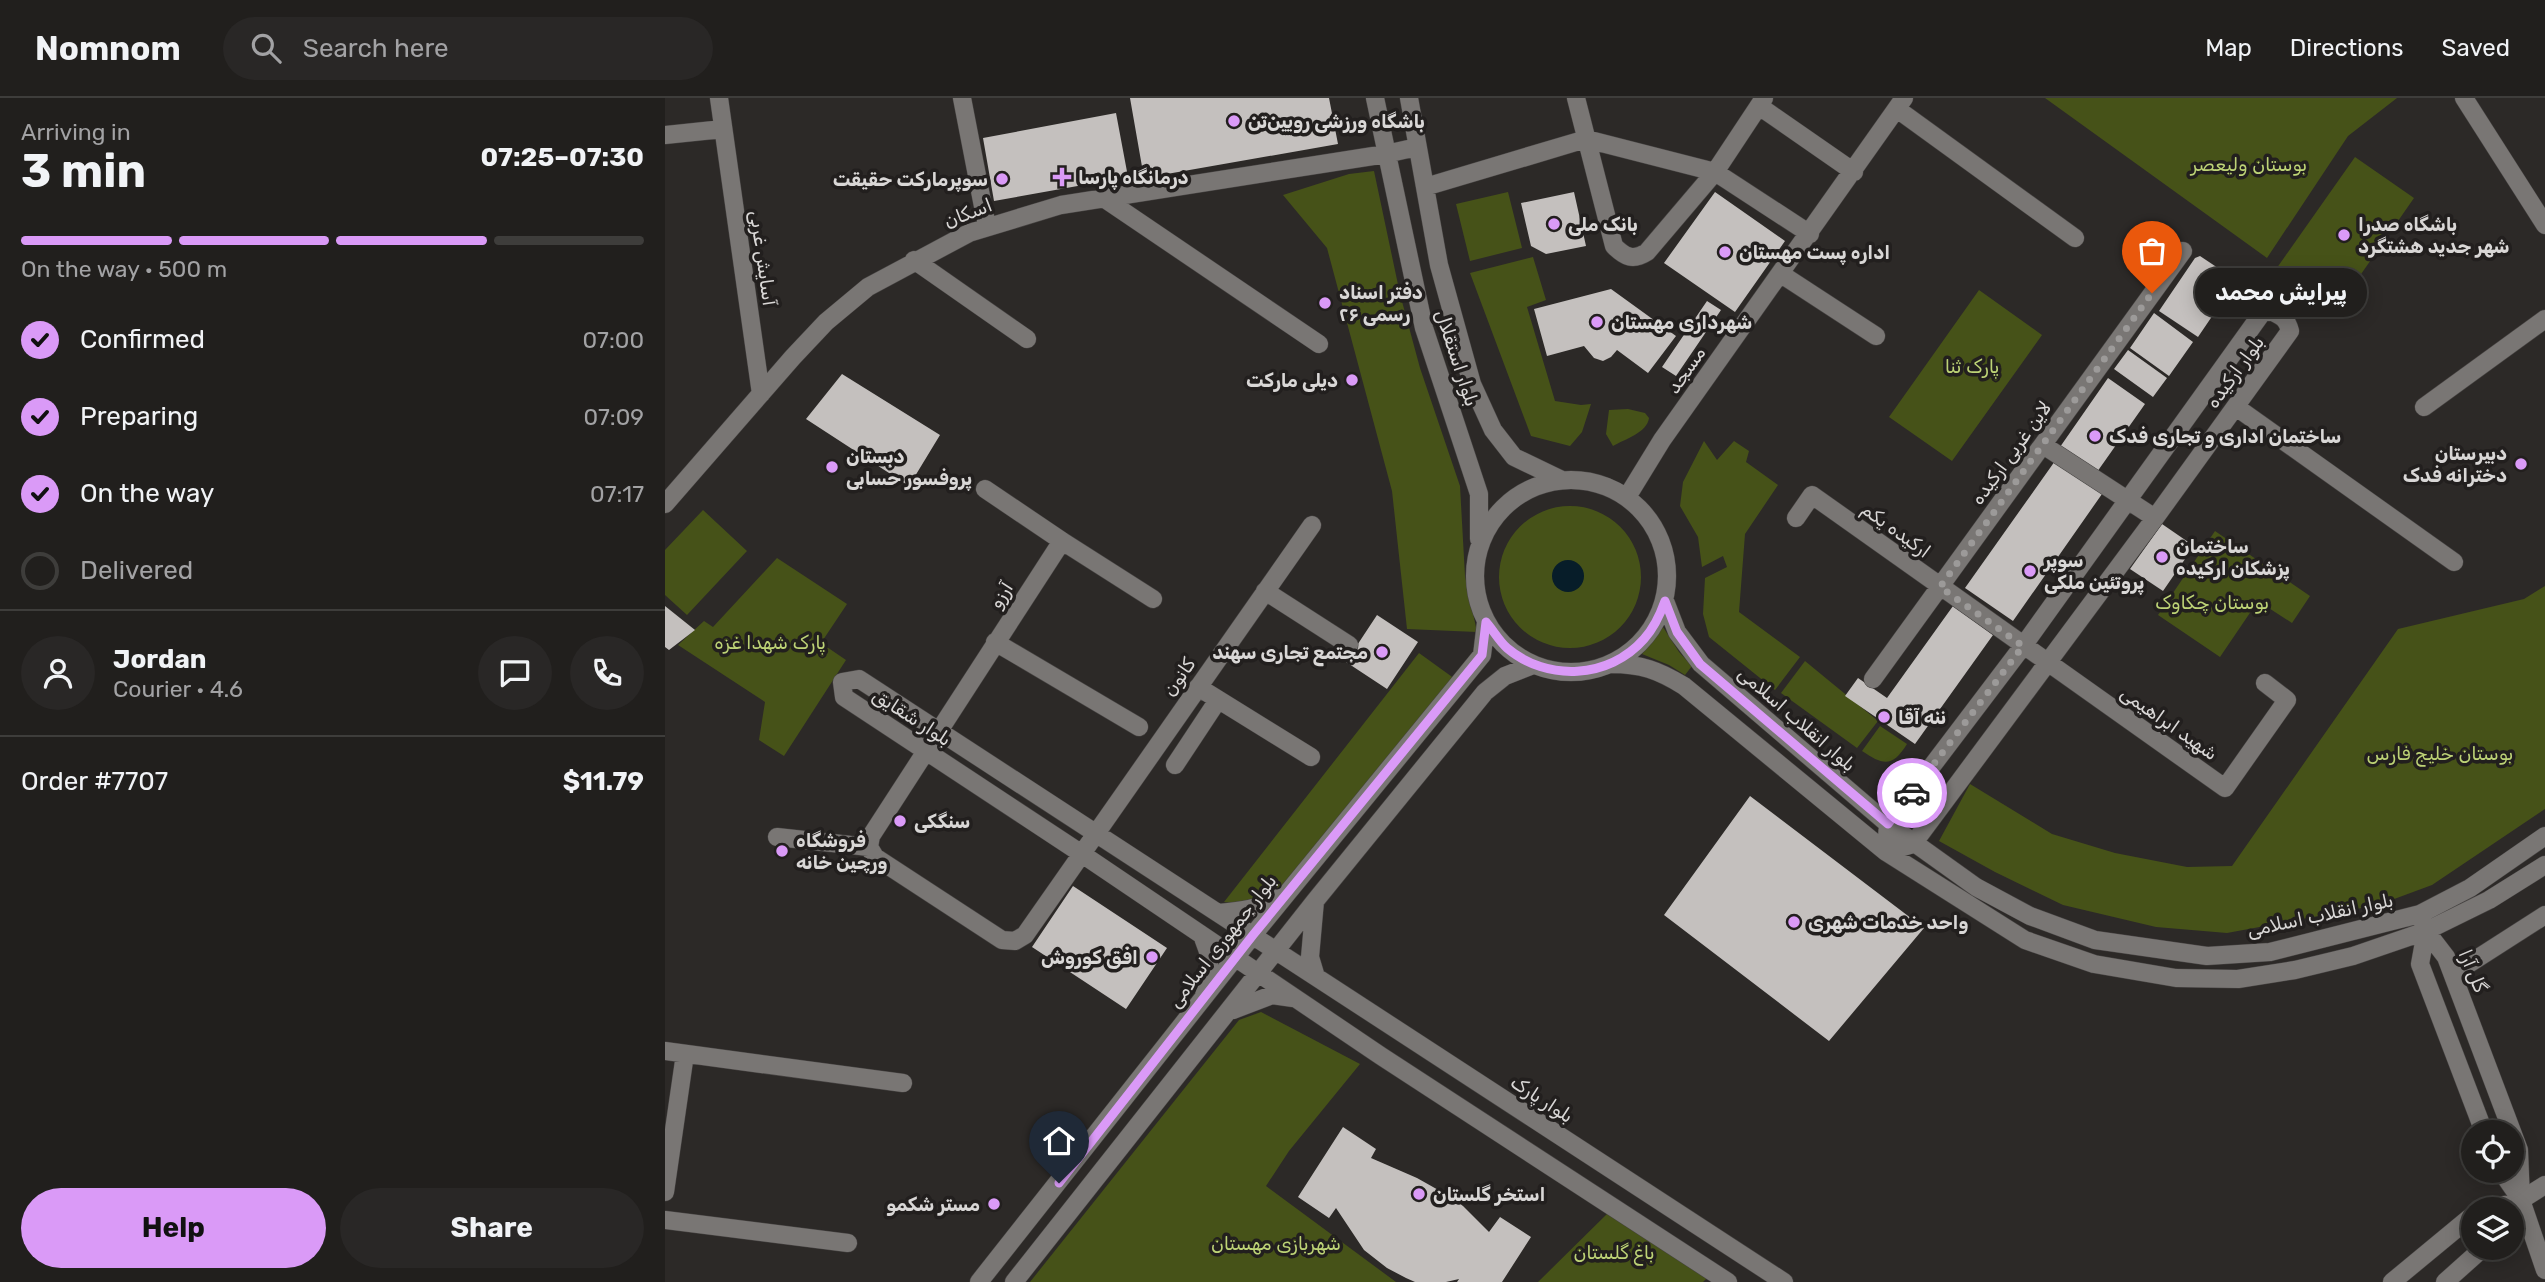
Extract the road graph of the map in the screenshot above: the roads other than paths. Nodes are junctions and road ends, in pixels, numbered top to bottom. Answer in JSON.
{"nodes":[{"id":1,"x":719,"y":98,"type":"edge"},
{"id":2,"x":962,"y":98,"type":"edge"},
{"id":3,"x":1375,"y":98,"type":"edge"},
{"id":4,"x":1409,"y":98,"type":"edge"},
{"id":5,"x":1576,"y":98,"type":"edge"},
{"id":6,"x":2464,"y":98,"type":"edge"},
{"id":7,"x":1762,"y":102,"type":"edge"},
{"id":8,"x":1901,"y":103,"type":"edge"},
{"id":9,"x":723,"y":129,"type":"junction"},
{"id":10,"x":665,"y":135,"type":"edge"},
{"id":11,"x":1586,"y":139,"type":"junction"},
{"id":12,"x":1417,"y":147,"type":"junction"},
{"id":13,"x":1386,"y":154,"type":"junction"},
{"id":14,"x":1715,"y":172,"type":"junction"},
{"id":15,"x":1854,"y":172,"type":"junction"},
{"id":16,"x":1425,"y":187,"type":"junction"},
{"id":17,"x":1102,"y":197,"type":"junction"},
{"id":18,"x":2543,"y":219,"type":"edge"},
{"id":19,"x":987,"y":227,"type":"junction"},
{"id":20,"x":1809,"y":234,"type":"junction"},
{"id":21,"x":2075,"y":238,"type":"dead end"},
{"id":22,"x":2183,"y":251,"type":"dead end"},
{"id":23,"x":915,"y":260,"type":"junction"},
{"id":24,"x":1781,"y":274,"type":"junction"},
{"id":25,"x":2545,"y":319,"type":"edge"},
{"id":26,"x":1876,"y":336,"type":"dead end"},
{"id":27,"x":1027,"y":339,"type":"dead end"},
{"id":28,"x":1319,"y":344,"type":"dead end"},
{"id":29,"x":761,"y":394,"type":"junction"},
{"id":30,"x":2236,"y":407,"type":"junction"},
{"id":31,"x":2424,"y":407,"type":"dead end"},
{"id":32,"x":2043,"y":445,"type":"junction"},
{"id":33,"x":1560,"y":479,"type":"junction"},
{"id":34,"x":985,"y":489,"type":"dead end"},
{"id":35,"x":1627,"y":497,"type":"junction"},
{"id":36,"x":2128,"y":500,"type":"junction"},
{"id":37,"x":665,"y":504,"type":"edge"},
{"id":38,"x":1796,"y":518,"type":"dead end"},
{"id":39,"x":2155,"y":518,"type":"junction"},
{"id":40,"x":1311,"y":525,"type":"dead end"},
{"id":41,"x":1062,"y":541,"type":"junction"},
{"id":42,"x":1478,"y":547,"type":"junction"},
{"id":43,"x":2454,"y":562,"type":"dead end"},
{"id":44,"x":1940,"y":587,"type":"junction"},
{"id":45,"x":1265,"y":591,"type":"junction"},
{"id":46,"x":1153,"y":598,"type":"dead end"},
{"id":47,"x":1665,"y":601,"type":"junction"},
{"id":48,"x":1486,"y":622,"type":"junction"},
{"id":49,"x":995,"y":642,"type":"junction"},
{"id":50,"x":1349,"y":645,"type":"dead end"},
{"id":51,"x":2023,"y":646,"type":"junction"},
{"id":52,"x":1611,"y":664,"type":"junction"},
{"id":53,"x":2048,"y":664,"type":"junction"},
{"id":54,"x":1533,"y":665,"type":"junction"},
{"id":55,"x":1873,"y":679,"type":"dead end"},
{"id":56,"x":2265,"y":683,"type":"dead end"},
{"id":57,"x":1198,"y":687,"type":"junction"},
{"id":58,"x":1218,"y":700,"type":"junction"},
{"id":59,"x":1139,"y":727,"type":"dead end"},
{"id":60,"x":938,"y":730,"type":"junction"},
{"id":61,"x":925,"y":750,"type":"junction"},
{"id":62,"x":1311,"y":757,"type":"dead end"},
{"id":63,"x":1175,"y":765,"type":"dead end"},
{"id":64,"x":1888,"y":824,"type":"junction"},
{"id":65,"x":1095,"y":834,"type":"junction"},
{"id":66,"x":2545,"y":836,"type":"edge"},
{"id":67,"x":777,"y":837,"type":"dead end"},
{"id":68,"x":870,"y":841,"type":"junction"},
{"id":69,"x":1913,"y":844,"type":"junction"},
{"id":70,"x":1887,"y":852,"type":"junction"},
{"id":71,"x":1082,"y":854,"type":"junction"},
{"id":72,"x":2545,"y":865,"type":"edge"},
{"id":73,"x":1288,"y":892,"type":"junction"},
{"id":74,"x":1315,"y":901,"type":"junction"},
{"id":75,"x":1219,"y":913,"type":"junction"},
{"id":76,"x":2420,"y":914,"type":"junction"},
{"id":77,"x":2545,"y":915,"type":"edge"},
{"id":78,"x":2426,"y":931,"type":"junction"},
{"id":79,"x":1202,"y":935,"type":"junction"},
{"id":80,"x":1253,"y":935,"type":"junction"},
{"id":81,"x":1278,"y":951,"type":"junction"},
{"id":82,"x":1236,"y":958,"type":"junction"},
{"id":83,"x":1260,"y":974,"type":"junction"},
{"id":84,"x":2453,"y":974,"type":"junction"},
{"id":85,"x":1316,"y":977,"type":"junction"},
{"id":86,"x":1204,"y":998,"type":"junction"},
{"id":87,"x":1297,"y":999,"type":"junction"},
{"id":88,"x":1227,"y":1014,"type":"junction"},
{"id":89,"x":665,"y":1051,"type":"edge"},
{"id":90,"x":685,"y":1054,"type":"junction"},
{"id":91,"x":903,"y":1083,"type":"dead end"},
{"id":92,"x":2479,"y":1120,"type":"edge"},
{"id":93,"x":2545,"y":1185,"type":"edge"},
{"id":94,"x":665,"y":1192,"type":"edge"},
{"id":95,"x":2517,"y":1197,"type":"edge"},
{"id":96,"x":2524,"y":1201,"type":"edge"},
{"id":97,"x":665,"y":1220,"type":"edge"},
{"id":98,"x":2524,"y":1224,"type":"edge"},
{"id":99,"x":2461,"y":1225,"type":"edge"},
{"id":100,"x":848,"y":1243,"type":"dead end"},
{"id":101,"x":2470,"y":1260,"type":"edge"},
{"id":102,"x":2545,"y":1270,"type":"edge"},
{"id":103,"x":979,"y":1282,"type":"edge"},
{"id":104,"x":1014,"y":1282,"type":"edge"},
{"id":105,"x":1728,"y":1282,"type":"edge"},
{"id":106,"x":1784,"y":1282,"type":"edge"},
{"id":107,"x":2392,"y":1282,"type":"edge"},
{"id":108,"x":2445,"y":1282,"type":"edge"}],
"edges":[{"from":1,"to":9,"type":"street","name":"آسایش غربی"},
{"from":2,"to":19,"type":"street"},
{"from":3,"to":13,"type":"street","name":"بلوار استقلال"},
{"from":4,"to":12,"type":"street","name":"بلوار استقلال"},
{"from":5,"to":11,"type":"street"},
{"from":6,"to":18,"type":"street"},
{"from":7,"to":14,"type":"street"},
{"from":7,"to":15,"type":"street"},
{"from":8,"to":15,"type":"street","name":"مسجد"},
{"from":8,"to":21,"type":"street"},
{"from":9,"to":10,"type":"street"},
{"from":9,"to":29,"type":"street","name":"آسایش غربی"},
{"from":11,"to":14,"type":"street"},
{"from":11,"to":14,"type":"street"},
{"from":11,"to":16,"type":"street"},
{"from":12,"to":13,"type":"street","name":"اسکان"},
{"from":12,"to":16,"type":"street","name":"بلوار استقلال"},
{"from":13,"to":17,"type":"street","name":"اسکان"},
{"from":13,"to":42,"type":"street","name":"بلوار استقلال"},
{"from":14,"to":20,"type":"street"},
{"from":15,"to":20,"type":"street","name":"مسجد"},
{"from":16,"to":33,"type":"street","name":"بلوار استقلال"},
{"from":17,"to":19,"type":"street","name":"اسکان"},
{"from":17,"to":28,"type":"street"},
{"from":19,"to":23,"type":"street","name":"اسکان"},
{"from":20,"to":24,"type":"street","name":"مسجد"},
{"from":22,"to":32,"type":"street","name":"لاین غربی ارکیده"},
{"from":23,"to":27,"type":"street"},
{"from":23,"to":29,"type":"street","name":"اسکان"},
{"from":24,"to":26,"type":"street"},
{"from":24,"to":35,"type":"street","name":"مسجد"},
{"from":25,"to":31,"type":"street"},
{"from":29,"to":37,"type":"street","name":"اسکان"},
{"from":30,"to":36,"type":"street","name":"بلوار ارکیده"},
{"from":30,"to":39,"type":"street","name":"بلوار ارکیده"},
{"from":30,"to":43,"type":"street"},
{"from":32,"to":36,"type":"street"},
{"from":32,"to":44,"type":"street","name":"لاین غربی ارکیده"},
{"from":33,"to":35,"type":"street"},
{"from":33,"to":42,"type":"street"},
{"from":34,"to":41,"type":"street"},
{"from":35,"to":47,"type":"street"},
{"from":36,"to":39,"type":"street"},
{"from":36,"to":51,"type":"street","name":"بلوار ارکیده"},
{"from":38,"to":44,"type":"street","name":"ارکیده یکم"},
{"from":39,"to":53,"type":"street","name":"بلوار ارکیده"},
{"from":40,"to":45,"type":"street","name":"کانون"},
{"from":41,"to":46,"type":"street"},
{"from":41,"to":49,"type":"street","name":"آرزو"},
{"from":42,"to":48,"type":"street"},
{"from":44,"to":51,"type":"street","name":"ارکیده یکم"},
{"from":44,"to":55,"type":"street","name":"لاین غربی ارکیده"},
{"from":45,"to":50,"type":"street"},
{"from":45,"to":57,"type":"street","name":"کانون"},
{"from":47,"to":52,"type":"street"},
{"from":47,"to":64,"type":"street","name":"بلوار انقلاب اسلامی"},
{"from":48,"to":54,"type":"street"},
{"from":48,"to":73,"type":"street","name":"بلوار جمهوری اسلامی"},
{"from":49,"to":59,"type":"street"},
{"from":49,"to":60,"type":"street","name":"آرزو"},
{"from":51,"to":53,"type":"street","name":"ارکیده یکم"},
{"from":51,"to":64,"type":"street","name":"بلوار ارکیده"},
{"from":52,"to":54,"type":"street"},
{"from":52,"to":70,"type":"street"},
{"from":53,"to":56,"type":"street","name":"شهید ابراهیمی"},
{"from":53,"to":69,"type":"street","name":"بلوار ارکیده"},
{"from":54,"to":74,"type":"street"},
{"from":57,"to":58,"type":"street"},
{"from":57,"to":65,"type":"street","name":"کانون"},
{"from":58,"to":62,"type":"street"},
{"from":58,"to":63,"type":"street"},
{"from":60,"to":61,"type":"street","name":"آرزو"},
{"from":60,"to":61,"type":"street","name":"بلوار شقایق"},
{"from":60,"to":65,"type":"street","name":"بلوار شقایق"},
{"from":61,"to":68,"type":"street","name":"آرزو"},
{"from":61,"to":71,"type":"street","name":"بلوار شقایق"},
{"from":64,"to":69,"type":"street","name":"بلوار انقلاب اسلامی"},
{"from":64,"to":70,"type":"street"},
{"from":65,"to":71,"type":"street","name":"کانون"},
{"from":65,"to":75,"type":"street","name":"بلوار شقایق"},
{"from":66,"to":76,"type":"street","name":"بلوار انقلاب اسلامی"},
{"from":67,"to":68,"type":"street"},
{"from":68,"to":71,"type":"street","name":"کانون"},
{"from":69,"to":70,"type":"street"},
{"from":69,"to":76,"type":"street","name":"بلوار انقلاب اسلامی"},
{"from":70,"to":78,"type":"street"},
{"from":71,"to":79,"type":"street","name":"بلوار شقایق"},
{"from":72,"to":78,"type":"street"},
{"from":73,"to":75,"type":"street"},
{"from":73,"to":80,"type":"street","name":"بلوار جمهوری اسلامی"},
{"from":74,"to":81,"type":"street"},
{"from":74,"to":85,"type":"street"},
{"from":75,"to":80,"type":"street","name":"بلوار شقایق"},
{"from":76,"to":78,"type":"street"},
{"from":77,"to":84,"type":"street"},
{"from":78,"to":84,"type":"street","name":"گل آرا"},
{"from":78,"to":92,"type":"street"},
{"from":79,"to":82,"type":"street","name":"بلوار شقایق"},
{"from":79,"to":86,"type":"street"},
{"from":80,"to":81,"type":"street","name":"بلوار شقایق"},
{"from":80,"to":82,"type":"street","name":"بلوار جمهوری اسلامی"},
{"from":81,"to":83,"type":"street"},
{"from":81,"to":85,"type":"street","name":"بلوار پارک"},
{"from":82,"to":83,"type":"street","name":"بلوار شقایق"},
{"from":82,"to":86,"type":"street","name":"بلوار جمهوری اسلامی"},
{"from":83,"to":87,"type":"street"},
{"from":83,"to":88,"type":"street"},
{"from":84,"to":95,"type":"street","name":"گل آرا"},
{"from":85,"to":106,"type":"street","name":"بلوار پارک"},
{"from":86,"to":103,"type":"street","name":"بلوار جمهوری اسلامی"},
{"from":87,"to":88,"type":"street"},
{"from":87,"to":105,"type":"street"},
{"from":88,"to":104,"type":"street"},
{"from":89,"to":90,"type":"street"},
{"from":90,"to":91,"type":"street"},
{"from":90,"to":94,"type":"street"},
{"from":93,"to":96,"type":"street"},
{"from":97,"to":100,"type":"street"},
{"from":98,"to":102,"type":"street"},
{"from":99,"to":107,"type":"street"},
{"from":101,"to":108,"type":"street"}]}
